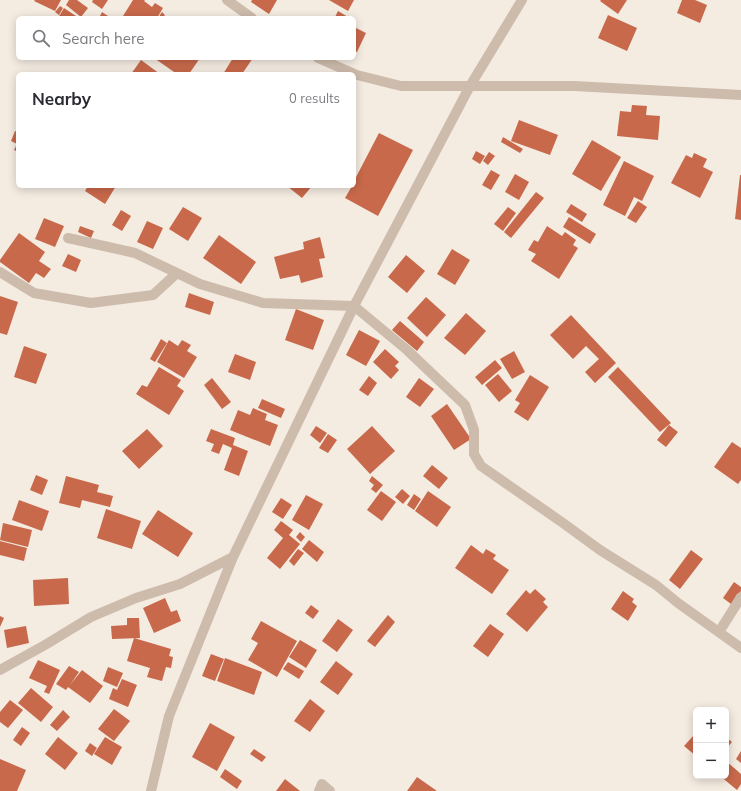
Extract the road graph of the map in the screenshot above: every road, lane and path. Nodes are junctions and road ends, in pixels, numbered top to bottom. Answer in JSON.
{"nodes":[{"id":1,"x":227,"y":0,"type":"edge"},
{"id":2,"x":522,"y":0,"type":"edge"},
{"id":3,"x":249,"y":16,"type":"edge"},
{"id":4,"x":323,"y":60,"type":"edge"},
{"id":5,"x":350,"y":72,"type":"edge"},
{"id":6,"x":356,"y":75,"type":"edge"},
{"id":7,"x":470,"y":86,"type":"junction"},
{"id":8,"x":741,"y":95,"type":"edge"},
{"id":9,"x":68,"y":238,"type":"dead end"},
{"id":10,"x":0,"y":272,"type":"edge"},
{"id":11,"x":177,"y":274,"type":"junction"},
{"id":12,"x":354,"y":306,"type":"junction"},
{"id":13,"x":232,"y":557,"type":"junction"},
{"id":14,"x":741,"y":596,"type":"edge"},
{"id":15,"x":719,"y":632,"type":"junction"},
{"id":16,"x":741,"y":648,"type":"edge"},
{"id":17,"x":0,"y":670,"type":"edge"},
{"id":18,"x":151,"y":791,"type":"edge"},
{"id":19,"x":319,"y":791,"type":"edge"},
{"id":20,"x":330,"y":791,"type":"edge"}],
"edges":[{"from":1,"to":3,"type":"street"},
{"from":2,"to":7,"type":"street"},
{"from":4,"to":5,"type":"street"},
{"from":6,"to":7,"type":"street"},
{"from":7,"to":8,"type":"street"},
{"from":7,"to":12,"type":"street"},
{"from":9,"to":11,"type":"street"},
{"from":10,"to":11,"type":"street"},
{"from":11,"to":12,"type":"street"},
{"from":12,"to":13,"type":"street"},
{"from":12,"to":15,"type":"street"},
{"from":13,"to":17,"type":"street"},
{"from":13,"to":18,"type":"street"},
{"from":14,"to":15,"type":"street"},
{"from":15,"to":16,"type":"street"},
{"from":19,"to":20,"type":"street"}]}
